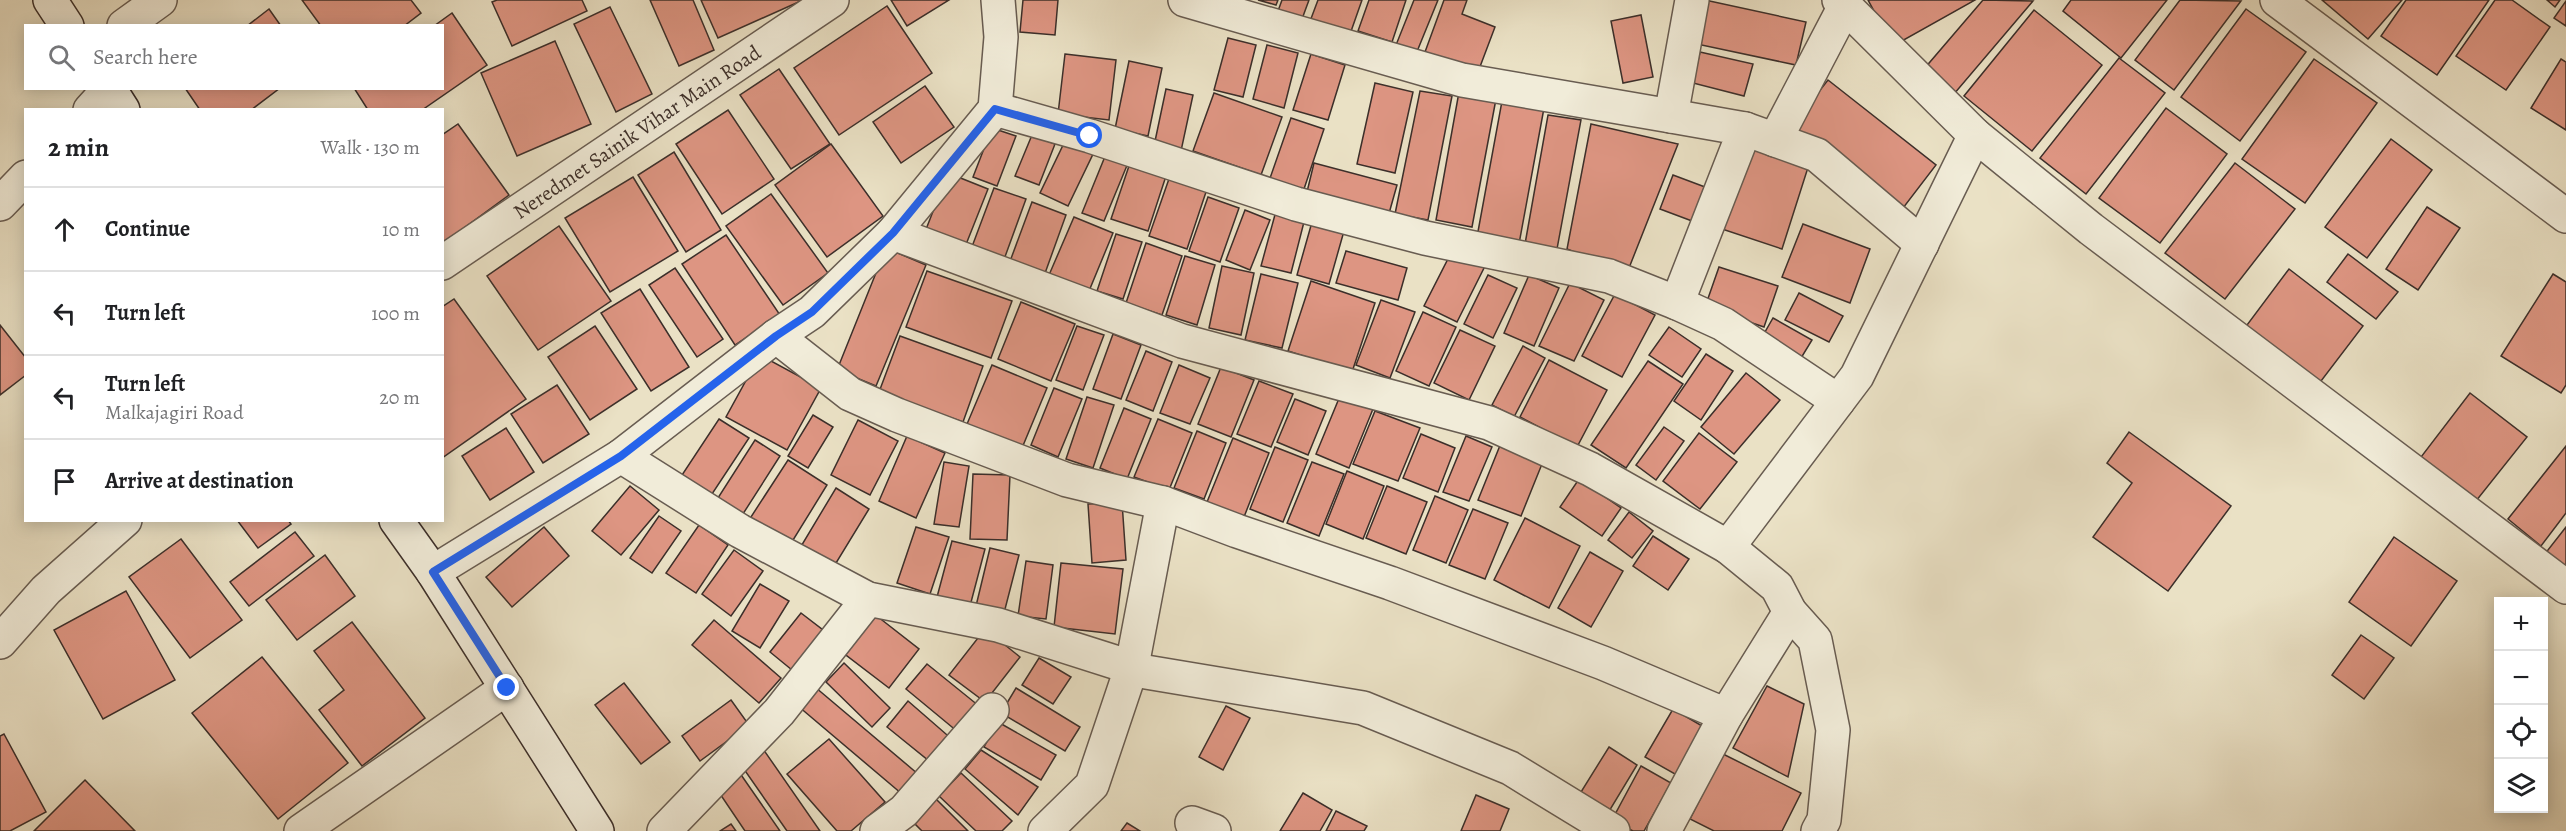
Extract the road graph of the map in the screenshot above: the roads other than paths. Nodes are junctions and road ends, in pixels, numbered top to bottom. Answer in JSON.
{"nodes":[{"id":1,"x":50,"y":0,"type":"edge"},
{"id":2,"x":160,"y":0,"type":"edge"},
{"id":3,"x":832,"y":0,"type":"edge"},
{"id":4,"x":998,"y":0,"type":"edge"},
{"id":5,"x":1185,"y":0,"type":"edge"},
{"id":6,"x":1692,"y":0,"type":"edge"},
{"id":7,"x":2277,"y":0,"type":"edge"},
{"id":8,"x":1842,"y":3,"type":"edge"},
{"id":9,"x":66,"y":24,"type":"edge"},
{"id":10,"x":127,"y":24,"type":"edge"},
{"id":11,"x":108,"y":90,"type":"edge"},
{"id":12,"x":110,"y":90,"type":"edge"},
{"id":13,"x":92,"y":108,"type":"edge"},
{"id":14,"x":122,"y":108,"type":"edge"},
{"id":15,"x":995,"y":109,"type":"junction"},
{"id":16,"x":1671,"y":116,"type":"junction"},
{"id":17,"x":1745,"y":129,"type":"junction"},
{"id":18,"x":1975,"y":135,"type":"junction"},
{"id":19,"x":1775,"y":140,"type":"junction"},
{"id":20,"x":24,"y":179,"type":"edge"},
{"id":21,"x":0,"y":204,"type":"edge"},
{"id":22,"x":2566,"y":216,"type":"edge"},
{"id":23,"x":893,"y":233,"type":"junction"},
{"id":24,"x":1922,"y":244,"type":"junction"},
{"id":25,"x":444,"y":262,"type":"edge"},
{"id":26,"x":1677,"y":303,"type":"junction"},
{"id":27,"x":776,"y":336,"type":"junction"},
{"id":28,"x":1838,"y":400,"type":"junction"},
{"id":29,"x":621,"y":456,"type":"junction"},
{"id":30,"x":1163,"y":503,"type":"junction"},
{"id":31,"x":123,"y":522,"type":"edge"},
{"id":32,"x":397,"y":522,"type":"edge"},
{"id":33,"x":1728,"y":547,"type":"junction"},
{"id":34,"x":433,"y":572,"type":"junction"},
{"id":35,"x":2566,"y":587,"type":"edge"},
{"id":36,"x":868,"y":599,"type":"junction"},
{"id":37,"x":1790,"y":612,"type":"junction"},
{"id":38,"x":0,"y":642,"type":"edge"},
{"id":39,"x":1132,"y":666,"type":"junction"},
{"id":40,"x":507,"y":688,"type":"junction"},
{"id":41,"x":992,"y":710,"type":"dead end"},
{"id":42,"x":1726,"y":715,"type":"junction"},
{"id":43,"x":302,"y":831,"type":"edge"},
{"id":44,"x":597,"y":831,"type":"edge"},
{"id":45,"x":664,"y":831,"type":"edge"},
{"id":46,"x":878,"y":831,"type":"edge"},
{"id":47,"x":1045,"y":831,"type":"edge"},
{"id":48,"x":1614,"y":831,"type":"edge"},
{"id":49,"x":1664,"y":831,"type":"edge"},
{"id":50,"x":1818,"y":831,"type":"edge"}],
"edges":[{"from":1,"to":9,"type":"street"},
{"from":2,"to":10,"type":"street"},
{"from":3,"to":25,"type":"street","name":"Neredmet Sainik Vihar Main Road"},
{"from":4,"to":15,"type":"street"},
{"from":5,"to":16,"type":"street"},
{"from":6,"to":16,"type":"street"},
{"from":7,"to":22,"type":"street"},
{"from":8,"to":18,"type":"street"},
{"from":8,"to":19,"type":"street"},
{"from":11,"to":13,"type":"street"},
{"from":12,"to":14,"type":"street"},
{"from":15,"to":23,"type":"street"},
{"from":15,"to":26,"type":"street"},
{"from":16,"to":17,"type":"street"},
{"from":17,"to":19,"type":"street"},
{"from":17,"to":26,"type":"street"},
{"from":18,"to":24,"type":"street"},
{"from":18,"to":35,"type":"street"},
{"from":19,"to":24,"type":"street"},
{"from":20,"to":21,"type":"street"},
{"from":23,"to":27,"type":"street"},
{"from":23,"to":33,"type":"street"},
{"from":24,"to":28,"type":"street"},
{"from":26,"to":28,"type":"street"},
{"from":27,"to":29,"type":"street"},
{"from":27,"to":30,"type":"street"},
{"from":28,"to":33,"type":"street"},
{"from":29,"to":34,"type":"street"},
{"from":29,"to":36,"type":"street"},
{"from":30,"to":39,"type":"street"},
{"from":30,"to":42,"type":"street"},
{"from":31,"to":38,"type":"street"},
{"from":32,"to":34,"type":"street"},
{"from":33,"to":37,"type":"street"},
{"from":34,"to":40,"type":"street"},
{"from":36,"to":39,"type":"street"},
{"from":36,"to":45,"type":"street"},
{"from":37,"to":42,"type":"street"},
{"from":37,"to":50,"type":"street"},
{"from":39,"to":47,"type":"street"},
{"from":39,"to":48,"type":"street"},
{"from":40,"to":43,"type":"street"},
{"from":40,"to":44,"type":"street"},
{"from":41,"to":46,"type":"street"},
{"from":42,"to":49,"type":"street"}]}
